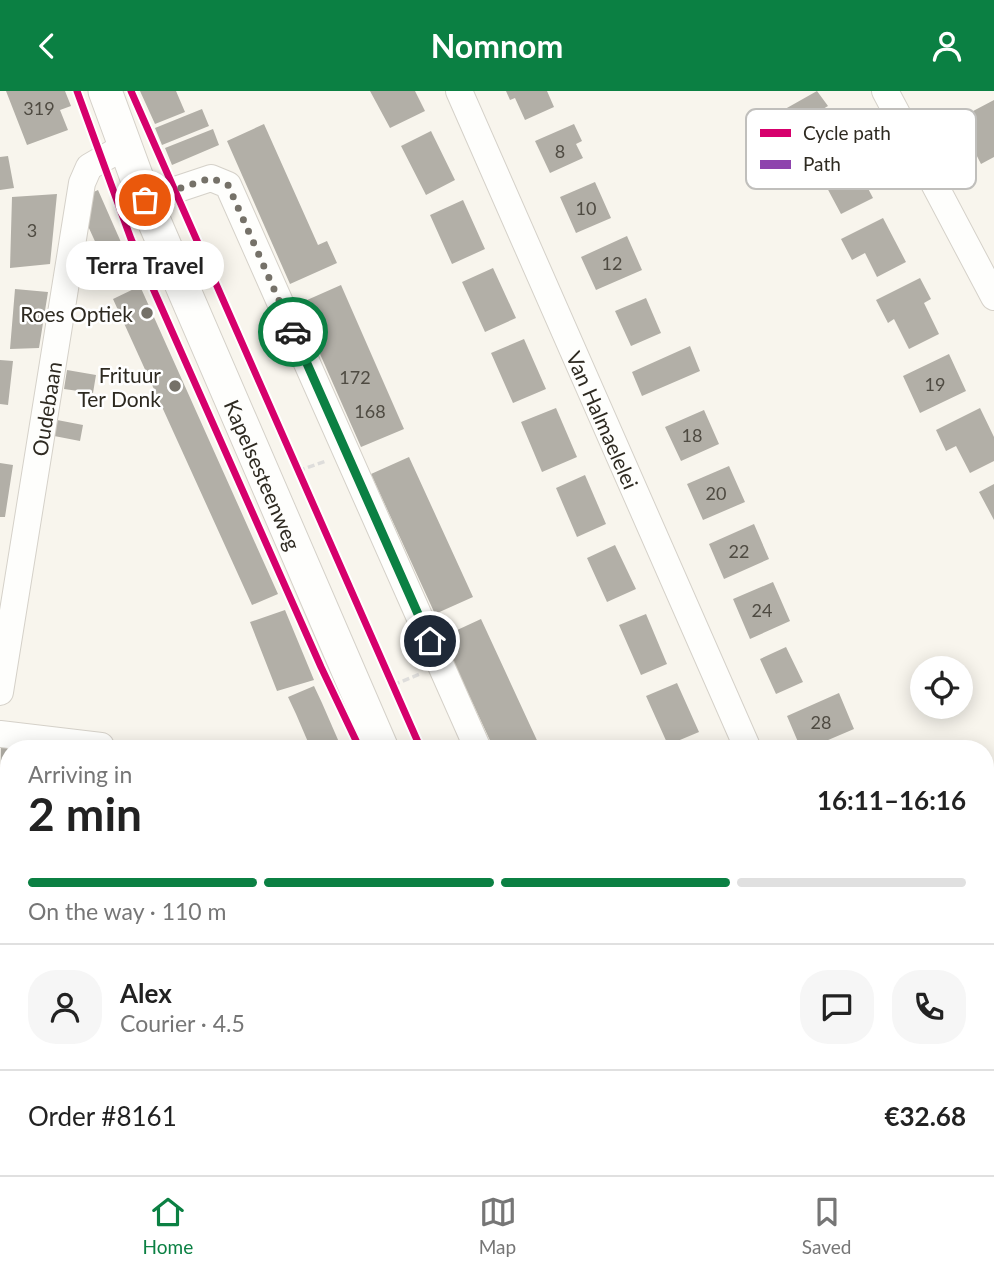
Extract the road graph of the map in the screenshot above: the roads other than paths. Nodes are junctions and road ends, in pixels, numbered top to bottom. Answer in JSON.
{"nodes":[{"id":1,"x":104,"y":91,"type":"edge"},
{"id":2,"x":459,"y":91,"type":"edge"},
{"id":3,"x":885,"y":91,"type":"edge"},
{"id":4,"x":895,"y":109,"type":"edge"},
{"id":5,"x":125,"y":146,"type":"junction"},
{"id":6,"x":937,"y":189,"type":"edge"},
{"id":7,"x":145,"y":200,"type":"junction"},
{"id":8,"x":994,"y":297,"type":"edge"},
{"id":9,"x":0,"y":692,"type":"edge"},
{"id":10,"x":0,"y":734,"type":"edge"},
{"id":11,"x":50,"y":740,"type":"edge"},
{"id":12,"x":378,"y":740,"type":"edge"},
{"id":13,"x":474,"y":740,"type":"edge"},
{"id":14,"x":744,"y":740,"type":"edge"}],
"edges":[{"from":1,"to":5,"type":"main road","name":"Kapelsesteenweg"},
{"from":2,"to":14,"type":"street","name":"Van Halmaelelei"},
{"from":3,"to":4,"type":"street"},
{"from":5,"to":7,"type":"main road","name":"Kapelsesteenweg"},
{"from":5,"to":9,"type":"street","name":"Oudebaan"},
{"from":6,"to":8,"type":"street"},
{"from":7,"to":12,"type":"main road","name":"Kapelsesteenweg"},
{"from":7,"to":13,"type":"street"},
{"from":10,"to":11,"type":"street"}]}
